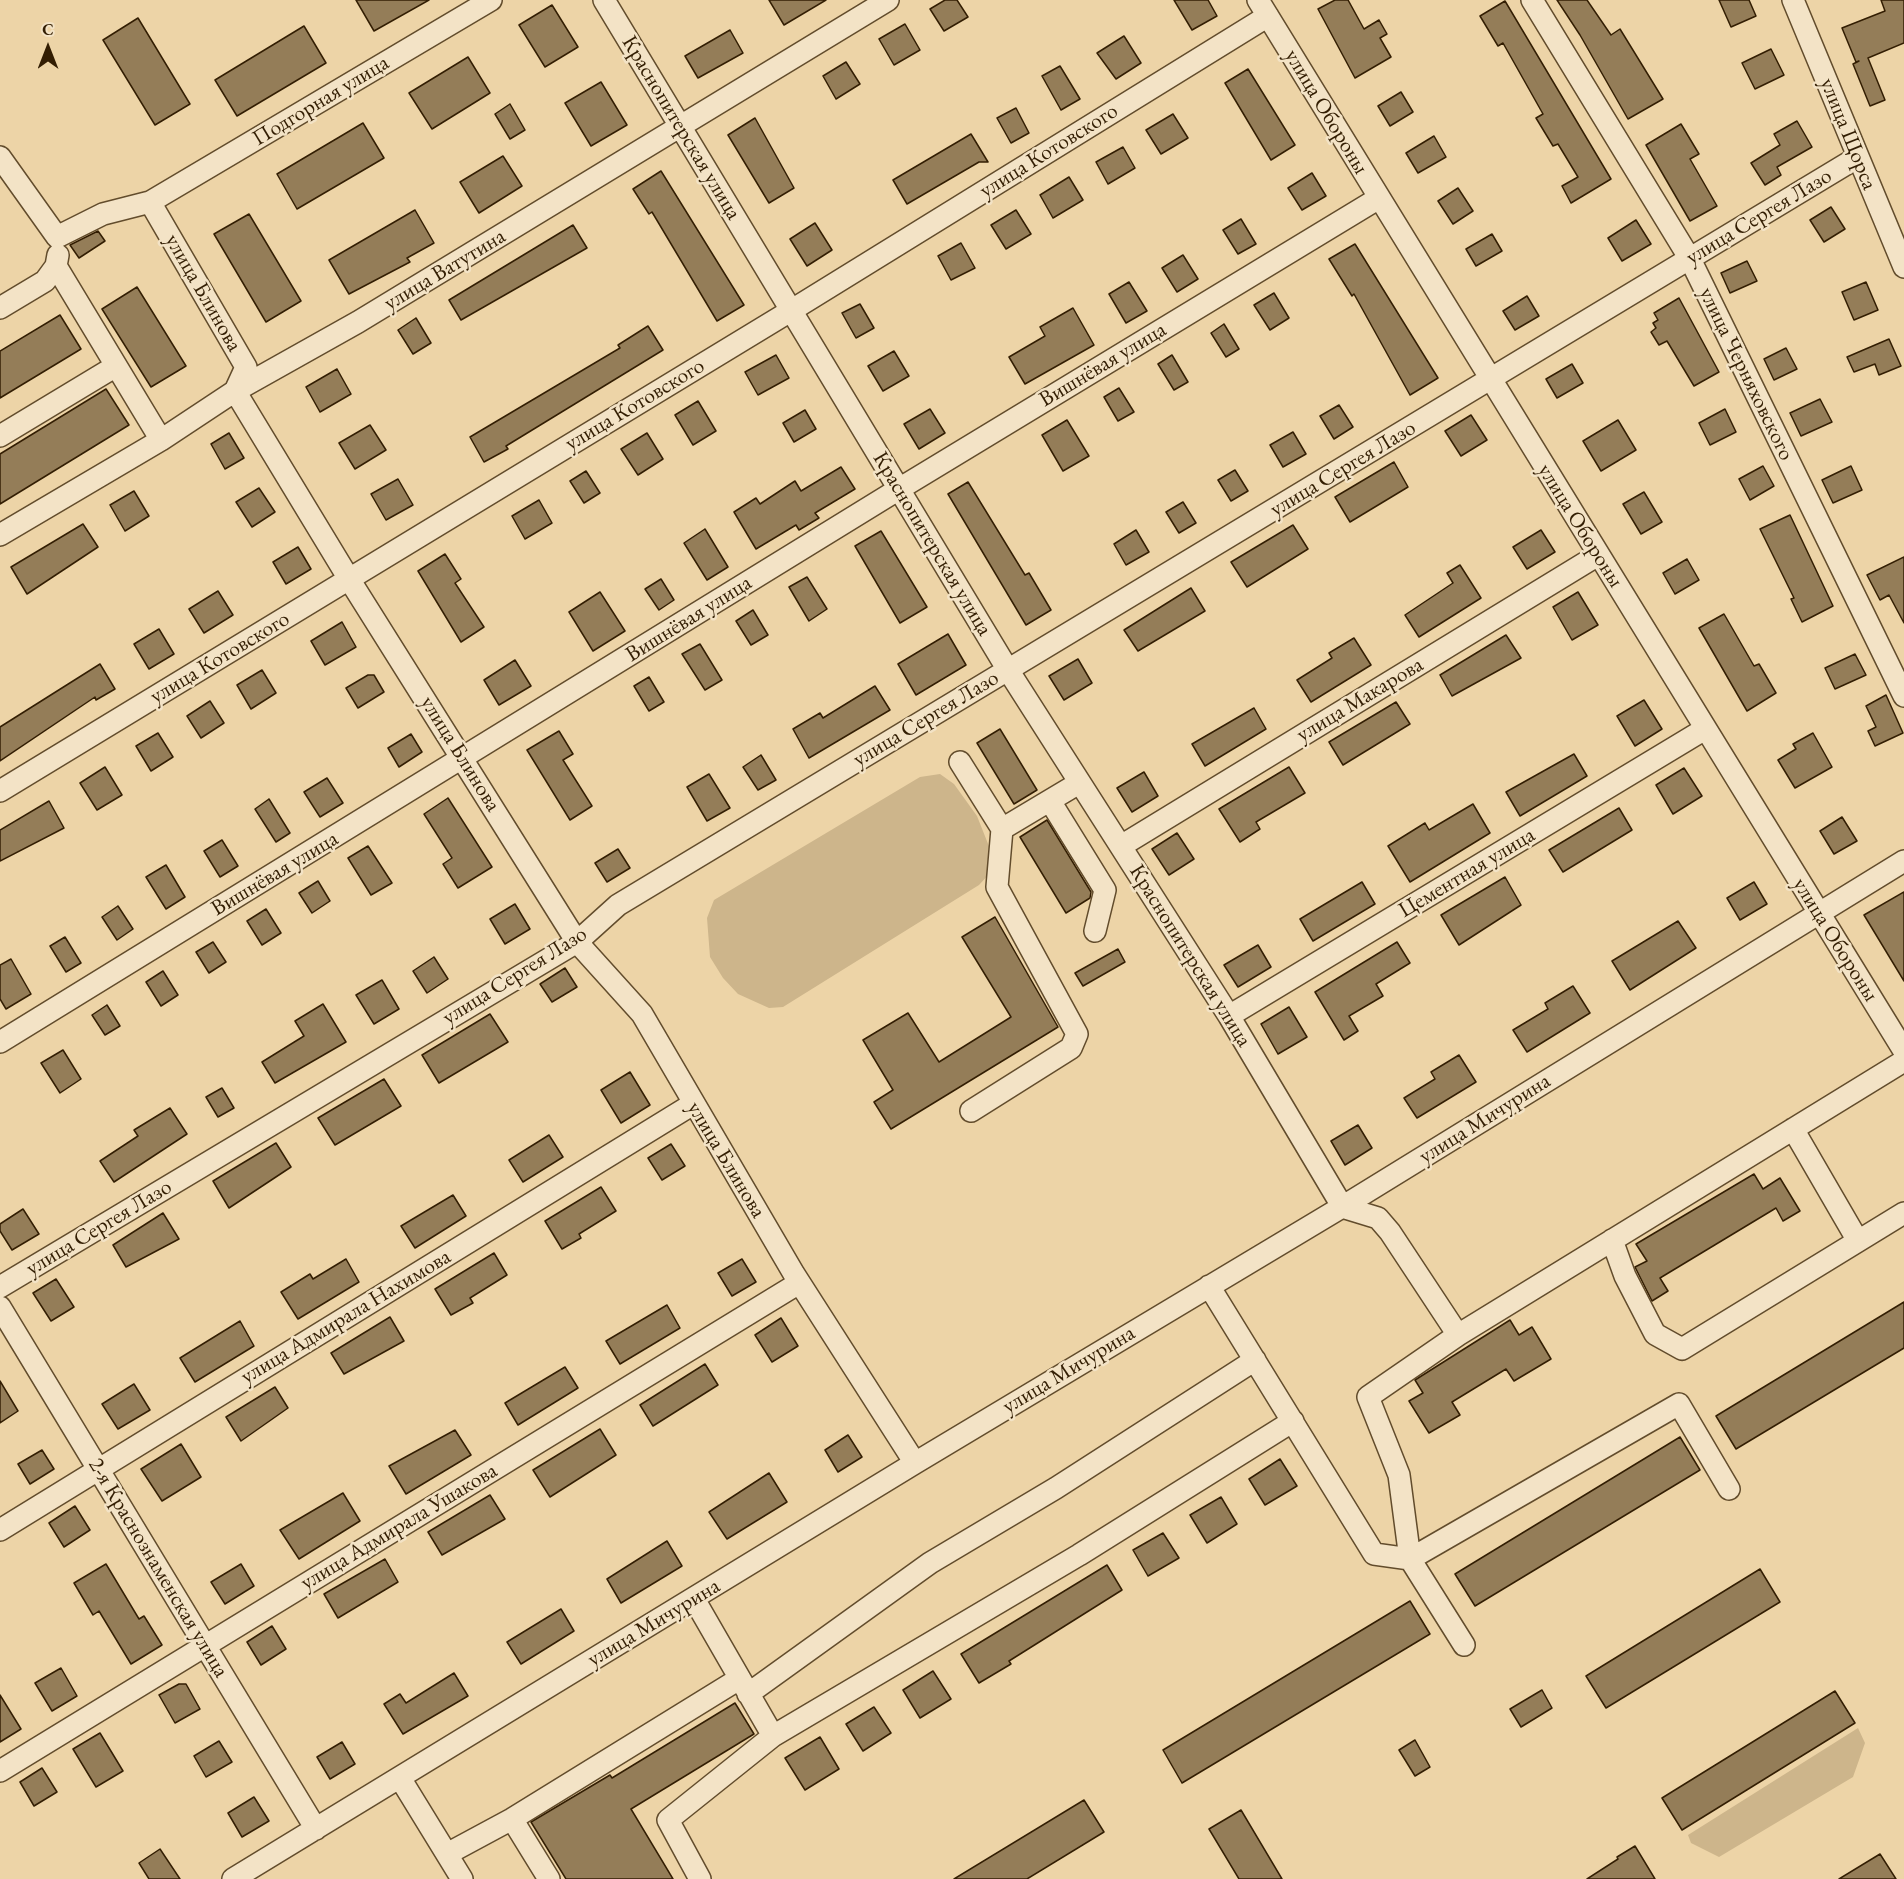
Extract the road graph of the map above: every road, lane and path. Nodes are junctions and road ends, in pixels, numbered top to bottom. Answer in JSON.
{"nodes":[{"id":1,"x":491,"y":0,"type":"edge"},
{"id":2,"x":604,"y":0,"type":"edge"},
{"id":3,"x":888,"y":0,"type":"edge"},
{"id":4,"x":1532,"y":0,"type":"edge"},
{"id":5,"x":1793,"y":0,"type":"edge"},
{"id":6,"x":1263,"y":8,"type":"edge"},
{"id":7,"x":680,"y":126,"type":"junction"},
{"id":8,"x":0,"y":157,"type":"edge"},
{"id":9,"x":1857,"y":158,"type":"junction"},
{"id":10,"x":1379,"y":198,"type":"junction"},
{"id":11,"x":150,"y":202,"type":"junction"},
{"id":12,"x":1897,"y":233,"type":"edge"},
{"id":13,"x":57,"y":237,"type":"junction"},
{"id":14,"x":1690,"y":259,"type":"junction"},
{"id":15,"x":56,"y":266,"type":"junction"},
{"id":16,"x":1904,"y":267,"type":"edge"},
{"id":17,"x":0,"y":308,"type":"edge"},
{"id":18,"x":792,"y":310,"type":"junction"},
{"id":19,"x":116,"y":366,"type":"junction"},
{"id":20,"x":1490,"y":381,"type":"junction"},
{"id":21,"x":235,"y":391,"type":"junction"},
{"id":22,"x":0,"y":436,"type":"edge"},
{"id":23,"x":161,"y":440,"type":"junction"},
{"id":24,"x":898,"y":489,"type":"junction"},
{"id":25,"x":0,"y":535,"type":"edge"},
{"id":26,"x":1598,"y":555,"type":"junction"},
{"id":27,"x":348,"y":579,"type":"junction"},
{"id":28,"x":1008,"y":670,"type":"junction"},
{"id":29,"x":1904,"y":696,"type":"edge"},
{"id":30,"x":1705,"y":729,"type":"junction"},
{"id":31,"x":464,"y":759,"type":"junction"},
{"id":32,"x":960,"y":762,"type":"dead end"},
{"id":33,"x":1079,"y":783,"type":"junction"},
{"id":34,"x":0,"y":791,"type":"edge"},
{"id":35,"x":1050,"y":801,"type":"junction"},
{"id":36,"x":1002,"y":829,"type":"junction"},
{"id":37,"x":1121,"y":846,"type":"junction"},
{"id":38,"x":1903,"y":863,"type":"edge"},
{"id":39,"x":1818,"y":915,"type":"junction"},
{"id":40,"x":1095,"y":931,"type":"dead end"},
{"id":41,"x":577,"y":942,"type":"junction"},
{"id":42,"x":1229,"y":1016,"type":"junction"},
{"id":43,"x":0,"y":1042,"type":"edge"},
{"id":44,"x":1904,"y":1051,"type":"edge"},
{"id":45,"x":1904,"y":1060,"type":"edge"},
{"id":46,"x":693,"y":1104,"type":"junction"},
{"id":47,"x":971,"y":1111,"type":"dead end"},
{"id":48,"x":1793,"y":1129,"type":"junction"},
{"id":49,"x":1342,"y":1206,"type":"junction"},
{"id":50,"x":1904,"y":1213,"type":"edge"},
{"id":51,"x":1612,"y":1240,"type":"junction"},
{"id":52,"x":1858,"y":1241,"type":"junction"},
{"id":53,"x":799,"y":1283,"type":"junction"},
{"id":54,"x":1209,"y":1286,"type":"junction"},
{"id":55,"x":0,"y":1287,"type":"edge"},
{"id":56,"x":0,"y":1307,"type":"edge"},
{"id":57,"x":1458,"y":1335,"type":"junction"},
{"id":58,"x":1255,"y":1360,"type":"junction"},
{"id":59,"x":1293,"y":1421,"type":"junction"},
{"id":60,"x":915,"y":1463,"type":"junction"},
{"id":61,"x":99,"y":1468,"type":"junction"},
{"id":62,"x":1728,"y":1489,"type":"dead end"},
{"id":63,"x":0,"y":1530,"type":"edge"},
{"id":64,"x":1410,"y":1559,"type":"junction"},
{"id":65,"x":694,"y":1599,"type":"junction"},
{"id":66,"x":1464,"y":1645,"type":"dead end"},
{"id":67,"x":203,"y":1646,"type":"junction"},
{"id":68,"x":743,"y":1686,"type":"junction"},
{"id":69,"x":773,"y":1736,"type":"junction"},
{"id":70,"x":0,"y":1771,"type":"edge"},
{"id":71,"x":400,"y":1778,"type":"junction"},
{"id":72,"x":512,"y":1819,"type":"junction"},
{"id":73,"x":316,"y":1829,"type":"junction"},
{"id":74,"x":447,"y":1854,"type":"junction"},
{"id":75,"x":233,"y":1879,"type":"edge"},
{"id":76,"x":462,"y":1879,"type":"edge"},
{"id":77,"x":549,"y":1879,"type":"edge"},
{"id":78,"x":700,"y":1879,"type":"edge"}],
"edges":[{"from":1,"to":11,"type":"street","name":"Подгорная улица"},
{"from":2,"to":7,"type":"street","name":"Краснопитерская улица"},
{"from":3,"to":7,"type":"street","name":"улица Ватутина"},
{"from":4,"to":14,"type":"street","name":"улица Черняховского"},
{"from":5,"to":9,"type":"street","name":"улица Щорса"},
{"from":6,"to":10,"type":"street","name":"улица Обороны"},
{"from":6,"to":18,"type":"street","name":"улица Котовского"},
{"from":7,"to":18,"type":"street","name":"Краснопитерская улица"},
{"from":7,"to":21,"type":"street","name":"улица Ватутина"},
{"from":8,"to":13,"type":"street"},
{"from":9,"to":12,"type":"street","name":"улица Щорса"},
{"from":9,"to":14,"type":"street","name":"улица Сергея Лазо"},
{"from":10,"to":20,"type":"street","name":"улица Обороны"},
{"from":10,"to":24,"type":"street","name":"Вишнёвая улица"},
{"from":11,"to":13,"type":"street"},
{"from":11,"to":21,"type":"street","name":"улица Блинова"},
{"from":12,"to":16,"type":"street","name":"улица Щорса"},
{"from":13,"to":15,"type":"street"},
{"from":14,"to":20,"type":"street","name":"улица Сергея Лазо"},
{"from":14,"to":29,"type":"street","name":"улица Черняховского"},
{"from":15,"to":17,"type":"street"},
{"from":15,"to":19,"type":"street"},
{"from":18,"to":24,"type":"street","name":"Краснопитерская улица"},
{"from":18,"to":27,"type":"street","name":"улица Котовского"},
{"from":19,"to":22,"type":"street"},
{"from":19,"to":23,"type":"street"},
{"from":20,"to":26,"type":"street","name":"улица Обороны"},
{"from":20,"to":28,"type":"street","name":"улица Сергея Лазо"},
{"from":21,"to":23,"type":"street","name":"улица Ватутина"},
{"from":21,"to":27,"type":"street","name":"улица Блинова"},
{"from":23,"to":25,"type":"street","name":"улица Ватутина"},
{"from":24,"to":28,"type":"street","name":"Краснопитерская улица"},
{"from":24,"to":31,"type":"street","name":"Вишнёвая улица"},
{"from":26,"to":30,"type":"street","name":"улица Обороны"},
{"from":26,"to":37,"type":"street","name":"улица Макарова"},
{"from":27,"to":31,"type":"street","name":"улица Блинова"},
{"from":27,"to":34,"type":"street","name":"улица Котовского"},
{"from":28,"to":33,"type":"street","name":"Краснопитерская улица"},
{"from":28,"to":41,"type":"street","name":"улица Сергея Лазо"},
{"from":30,"to":39,"type":"street","name":"улица Обороны"},
{"from":30,"to":42,"type":"street","name":"Цементная улица"},
{"from":31,"to":41,"type":"street","name":"улица Блинова"},
{"from":31,"to":43,"type":"street","name":"Вишнёвая улица"},
{"from":32,"to":36,"type":"street"},
{"from":33,"to":35,"type":"street"},
{"from":33,"to":37,"type":"street","name":"Краснопитерская улица"},
{"from":35,"to":36,"type":"street"},
{"from":35,"to":40,"type":"street"},
{"from":36,"to":47,"type":"street"},
{"from":37,"to":42,"type":"street","name":"Краснопитерская улица"},
{"from":38,"to":39,"type":"street","name":"улица Мичурина"},
{"from":39,"to":44,"type":"street","name":"улица Обороны"},
{"from":39,"to":49,"type":"street","name":"улица Мичурина"},
{"from":41,"to":46,"type":"street","name":"улица Блинова"},
{"from":41,"to":55,"type":"street","name":"улица Сергея Лазо"},
{"from":42,"to":49,"type":"street","name":"Краснопитерская улица"},
{"from":45,"to":48,"type":"street"},
{"from":46,"to":53,"type":"street","name":"улица Блинова"},
{"from":46,"to":61,"type":"street","name":"улица Адмирала Нахимова"},
{"from":48,"to":51,"type":"street"},
{"from":48,"to":52,"type":"street"},
{"from":49,"to":54,"type":"street","name":"улица Мичурина"},
{"from":49,"to":57,"type":"street"},
{"from":50,"to":52,"type":"street"},
{"from":51,"to":52,"type":"street"},
{"from":51,"to":57,"type":"street"},
{"from":53,"to":60,"type":"street","name":"улица Блинова"},
{"from":53,"to":67,"type":"street","name":"улица Адмирала Ушакова"},
{"from":54,"to":58,"type":"street"},
{"from":54,"to":60,"type":"street","name":"улица Мичурина"},
{"from":56,"to":61,"type":"street","name":"2-я Краснознаменская улица"},
{"from":57,"to":64,"type":"street"},
{"from":58,"to":59,"type":"street"},
{"from":58,"to":68,"type":"street"},
{"from":59,"to":64,"type":"street"},
{"from":59,"to":69,"type":"street"},
{"from":60,"to":65,"type":"street","name":"улица Мичурина"},
{"from":61,"to":63,"type":"street","name":"улица Адмирала Нахимова"},
{"from":61,"to":67,"type":"street","name":"2-я Краснознаменская улица"},
{"from":62,"to":64,"type":"street"},
{"from":64,"to":66,"type":"street"},
{"from":65,"to":68,"type":"street"},
{"from":65,"to":71,"type":"street","name":"улица Мичурина"},
{"from":67,"to":70,"type":"street","name":"улица Адмирала Ушакова"},
{"from":67,"to":73,"type":"street","name":"2-я Краснознаменская улица"},
{"from":68,"to":69,"type":"street"},
{"from":68,"to":72,"type":"street"},
{"from":69,"to":78,"type":"street"},
{"from":71,"to":73,"type":"street","name":"улица Мичурина"},
{"from":71,"to":74,"type":"street"},
{"from":72,"to":74,"type":"street"},
{"from":72,"to":77,"type":"street"},
{"from":73,"to":75,"type":"street","name":"улица Мичурина"},
{"from":74,"to":76,"type":"street"}]}
